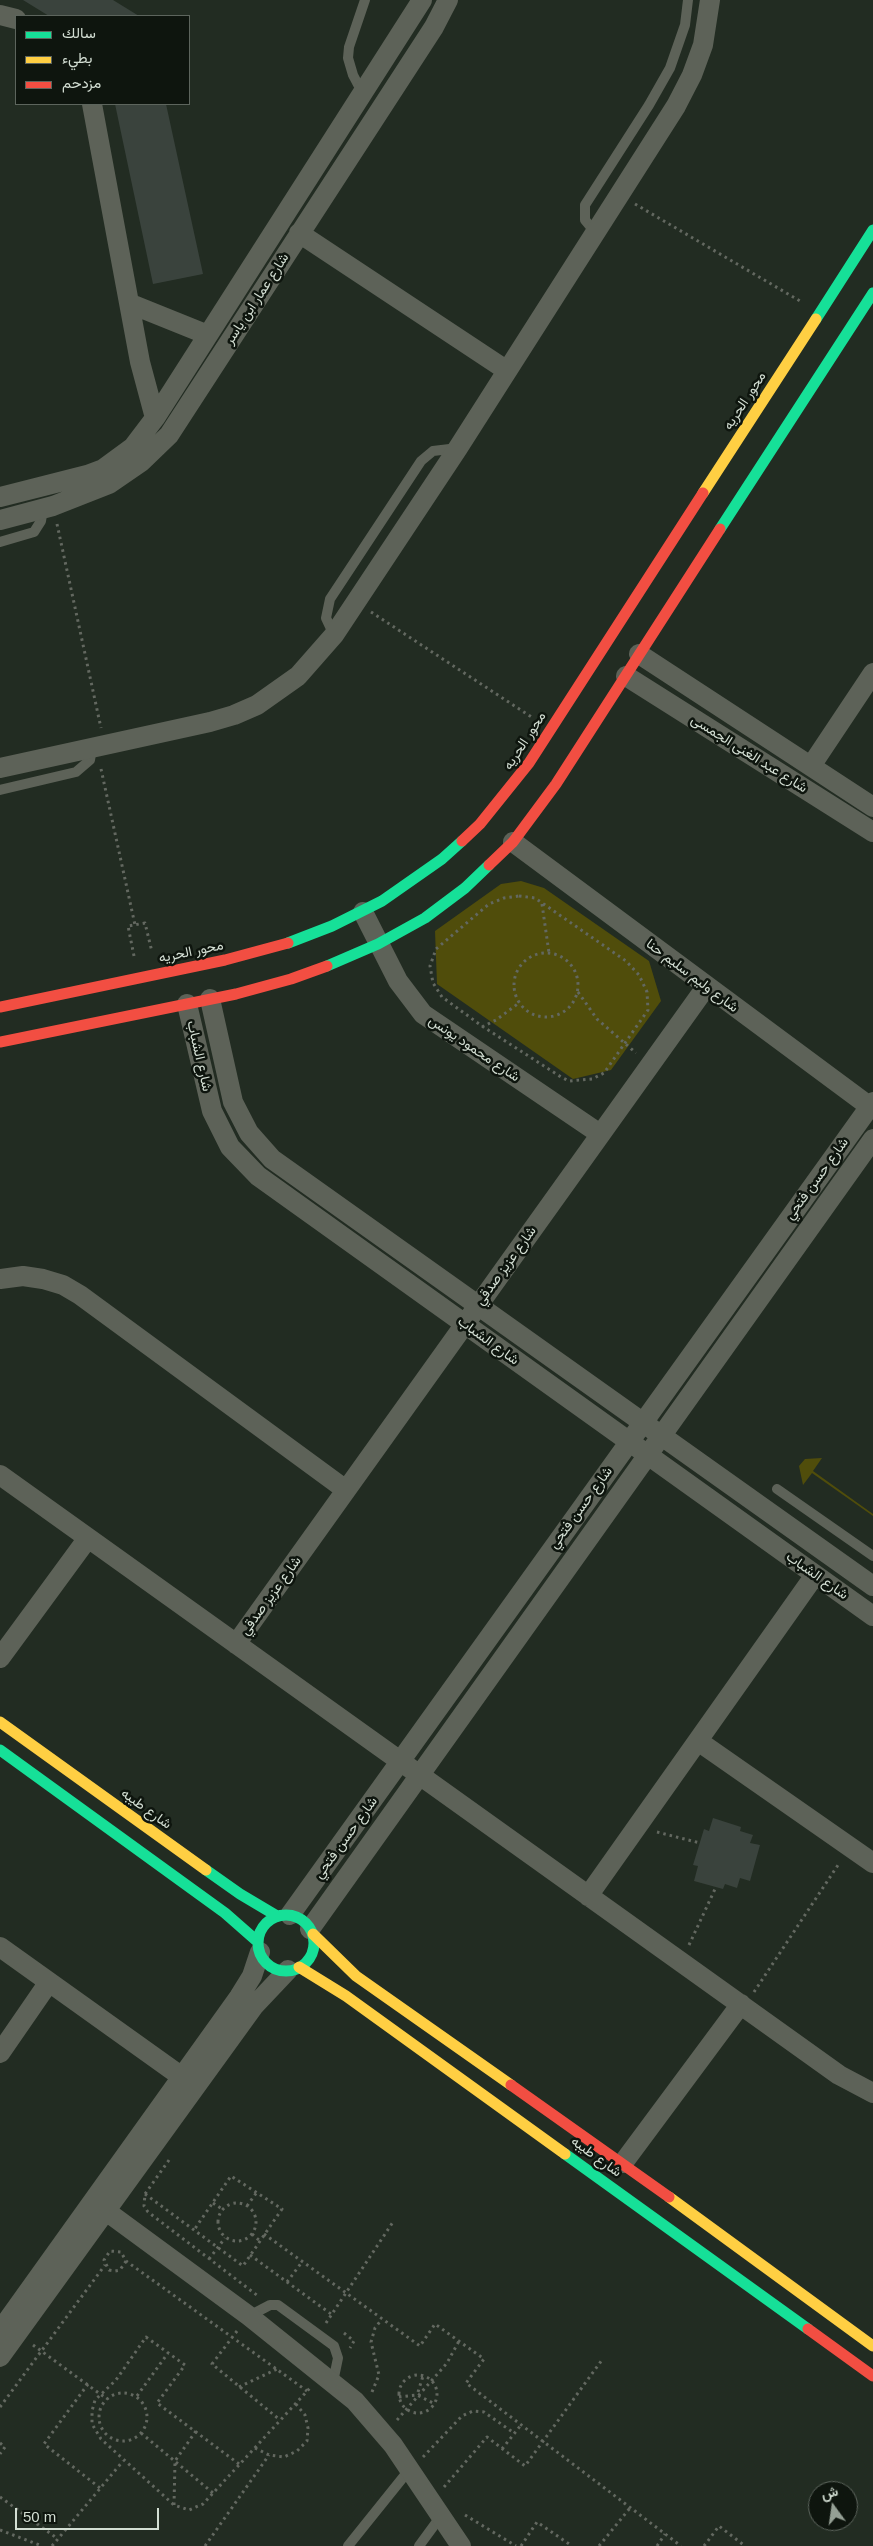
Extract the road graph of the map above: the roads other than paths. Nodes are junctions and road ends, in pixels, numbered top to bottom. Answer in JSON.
{"nodes":[{"id":1,"x":365,"y":0,"type":"edge"},
{"id":2,"x":422,"y":0,"type":"edge"},
{"id":3,"x":448,"y":0,"type":"edge"},
{"id":4,"x":688,"y":0,"type":"edge"},
{"id":5,"x":710,"y":0,"type":"edge"},
{"id":6,"x":0,"y":15,"type":"edge"},
{"id":7,"x":15,"y":19,"type":"edge"},
{"id":8,"x":363,"y":94,"type":"junction"},
{"id":9,"x":92,"y":105,"type":"edge"},
{"id":10,"x":873,"y":230,"type":"edge"},
{"id":11,"x":595,"y":232,"type":"junction"},
{"id":12,"x":299,"y":233,"type":"junction"},
{"id":13,"x":873,"y":293,"type":"edge"},
{"id":14,"x":131,"y":304,"type":"junction"},
{"id":15,"x":208,"y":335,"type":"junction"},
{"id":16,"x":506,"y":370,"type":"junction"},
{"id":17,"x":155,"y":418,"type":"junction"},
{"id":18,"x":458,"y":448,"type":"junction"},
{"id":19,"x":0,"y":497,"type":"edge"},
{"id":20,"x":48,"y":507,"type":"junction"},
{"id":21,"x":0,"y":520,"type":"edge"},
{"id":22,"x":0,"y":542,"type":"edge"},
{"id":23,"x":334,"y":636,"type":"junction"},
{"id":24,"x":640,"y":654,"type":"junction"},
{"id":25,"x":873,"y":673,"type":"edge"},
{"id":26,"x":626,"y":676,"type":"junction"},
{"id":27,"x":98,"y":747,"type":"junction"},
{"id":28,"x":811,"y":766,"type":"junction"},
{"id":29,"x":0,"y":768,"type":"edge"},
{"id":30,"x":0,"y":790,"type":"edge"},
{"id":31,"x":873,"y":807,"type":"edge"},
{"id":32,"x":873,"y":832,"type":"edge"},
{"id":33,"x":513,"y":842,"type":"junction"},
{"id":34,"x":362,"y":912,"type":"junction"},
{"id":35,"x":378,"y":944,"type":"junction"},
{"id":36,"x":706,"y":987,"type":"junction"},
{"id":37,"x":210,"y":999,"type":"junction"},
{"id":38,"x":187,"y":1004,"type":"junction"},
{"id":39,"x":0,"y":1007,"type":"edge"},
{"id":40,"x":0,"y":1042,"type":"edge"},
{"id":41,"x":872,"y":1106,"type":"edge"},
{"id":42,"x":600,"y":1134,"type":"junction"},
{"id":43,"x":873,"y":1140,"type":"edge"},
{"id":44,"x":1,"y":1276,"type":"edge"},
{"id":45,"x":479,"y":1305,"type":"junction"},
{"id":46,"x":465,"y":1324,"type":"junction"},
{"id":47,"x":643,"y":1423,"type":"junction"},
{"id":48,"x":660,"y":1437,"type":"junction"},
{"id":49,"x":629,"y":1442,"type":"junction"},
{"id":50,"x":648,"y":1455,"type":"junction"},
{"id":51,"x":0,"y":1475,"type":"edge"},
{"id":52,"x":777,"y":1489,"type":"dead end"},
{"id":53,"x":346,"y":1490,"type":"junction"},
{"id":54,"x":88,"y":1538,"type":"junction"},
{"id":55,"x":873,"y":1556,"type":"edge"},
{"id":56,"x":815,"y":1575,"type":"junction"},
{"id":57,"x":873,"y":1586,"type":"edge"},
{"id":58,"x":873,"y":1616,"type":"edge"},
{"id":59,"x":236,"y":1644,"type":"junction"},
{"id":60,"x":0,"y":1658,"type":"edge"},
{"id":61,"x":0,"y":1722,"type":"edge"},
{"id":62,"x":698,"y":1741,"type":"junction"},
{"id":63,"x":0,"y":1750,"type":"edge"},
{"id":64,"x":401,"y":1760,"type":"junction"},
{"id":65,"x":421,"y":1775,"type":"junction"},
{"id":66,"x":873,"y":1863,"type":"edge"},
{"id":67,"x":588,"y":1896,"type":"junction"},
{"id":68,"x":284,"y":1916,"type":"junction"},
{"id":69,"x":312,"y":1932,"type":"junction"},
{"id":70,"x":0,"y":1947,"type":"edge"},
{"id":71,"x":259,"y":1947,"type":"junction"},
{"id":72,"x":293,"y":1969,"type":"junction"},
{"id":73,"x":49,"y":1982,"type":"junction"},
{"id":74,"x":742,"y":2005,"type":"junction"},
{"id":75,"x":0,"y":2052,"type":"edge"},
{"id":76,"x":182,"y":2077,"type":"junction"},
{"id":77,"x":873,"y":2093,"type":"edge"},
{"id":78,"x":623,"y":2163,"type":"junction"},
{"id":79,"x":106,"y":2211,"type":"junction"},
{"id":80,"x":249,"y":2316,"type":"junction"},
{"id":81,"x":9,"y":2332,"type":"edge"},
{"id":82,"x":873,"y":2346,"type":"edge"},
{"id":83,"x":0,"y":2357,"type":"edge"},
{"id":84,"x":873,"y":2376,"type":"edge"},
{"id":85,"x":328,"y":2378,"type":"junction"},
{"id":86,"x":415,"y":2464,"type":"junction"},
{"id":87,"x":441,"y":2516,"type":"junction"},
{"id":88,"x":348,"y":2546,"type":"edge"},
{"id":89,"x":419,"y":2546,"type":"edge"},
{"id":90,"x":461,"y":2546,"type":"edge"}],
"edges":[{"from":1,"to":8,"type":"lane"},
{"from":2,"to":8,"type":"street","name":"شارع عمار ابن ياسر"},
{"from":3,"to":12,"type":"street","name":"شارع عمار ابن ياسر"},
{"from":4,"to":11,"type":"lane"},
{"from":5,"to":11,"type":"street"},
{"from":6,"to":7,"type":"street"},
{"from":8,"to":15,"type":"street","name":"شارع عمار ابن ياسر"},
{"from":9,"to":14,"type":"street"},
{"from":10,"to":34,"type":"main road","name":"محور الحريه"},
{"from":11,"to":16,"type":"street"},
{"from":12,"to":16,"type":"street"},
{"from":12,"to":20,"type":"street","name":"شارع عمار ابن ياسر"},
{"from":13,"to":24,"type":"main road"},
{"from":14,"to":15,"type":"street"},
{"from":14,"to":17,"type":"street"},
{"from":15,"to":17,"type":"street","name":"شارع عمار ابن ياسر"},
{"from":16,"to":18,"type":"street"},
{"from":17,"to":19,"type":"street","name":"شارع عمار ابن ياسر"},
{"from":18,"to":23,"type":"street"},
{"from":18,"to":23,"type":"lane"},
{"from":20,"to":21,"type":"street","name":"شارع عمار ابن ياسر"},
{"from":20,"to":22,"type":"lane"},
{"from":23,"to":27,"type":"street"},
{"from":24,"to":26,"type":"main road"},
{"from":24,"to":28,"type":"street","name":"شارع عبد الغنى الجمسى"},
{"from":25,"to":28,"type":"street"},
{"from":26,"to":32,"type":"street","name":"شارع عبد الغنى الجمسى"},
{"from":26,"to":33,"type":"main road"},
{"from":27,"to":29,"type":"street"},
{"from":27,"to":30,"type":"lane"},
{"from":28,"to":31,"type":"street","name":"شارع عبد الغنى الجمسى"},
{"from":33,"to":35,"type":"main road"},
{"from":33,"to":36,"type":"street","name":"شارع وليم سليم حنا"},
{"from":34,"to":35,"type":"street","name":"شارع محمود يونس"},
{"from":34,"to":39,"type":"main road","name":"محور الحريه"},
{"from":35,"to":37,"type":"main road"},
{"from":35,"to":42,"type":"street","name":"شارع محمود يونس"},
{"from":36,"to":41,"type":"street","name":"شارع وليم سليم حنا"},
{"from":36,"to":42,"type":"street","name":"شارع عزيز صدقي"},
{"from":37,"to":38,"type":"main road"},
{"from":37,"to":45,"type":"street","name":"شارع الشباب"},
{"from":38,"to":40,"type":"main road"},
{"from":38,"to":46,"type":"street","name":"شارع الشباب"},
{"from":41,"to":47,"type":"street","name":"شارع حسن فتحي"},
{"from":42,"to":45,"type":"street","name":"شارع عزيز صدقي"},
{"from":43,"to":48,"type":"street","name":"شارع حسن فتحي"},
{"from":44,"to":53,"type":"street"},
{"from":45,"to":46,"type":"street","name":"شارع عزيز صدقي"},
{"from":45,"to":47,"type":"street","name":"شارع الشباب"},
{"from":46,"to":49,"type":"street","name":"شارع الشباب"},
{"from":46,"to":53,"type":"street","name":"شارع عزيز صدقي"},
{"from":47,"to":48,"type":"street","name":"شارع الشباب"},
{"from":47,"to":49,"type":"street","name":"شارع حسن فتحي"},
{"from":48,"to":50,"type":"street","name":"شارع حسن فتحي"},
{"from":48,"to":57,"type":"street","name":"شارع الشباب"},
{"from":49,"to":50,"type":"street","name":"شارع الشباب"},
{"from":49,"to":64,"type":"street","name":"شارع حسن فتحي"},
{"from":50,"to":56,"type":"street","name":"شارع الشباب"},
{"from":50,"to":65,"type":"street","name":"شارع حسن فتحي"},
{"from":51,"to":54,"type":"street"},
{"from":52,"to":55,"type":"lane"},
{"from":53,"to":59,"type":"street","name":"شارع عزيز صدقي"},
{"from":54,"to":59,"type":"street"},
{"from":54,"to":60,"type":"street"},
{"from":56,"to":58,"type":"street","name":"شارع الشباب"},
{"from":56,"to":62,"type":"street"},
{"from":59,"to":64,"type":"street"},
{"from":61,"to":68,"type":"main road","name":"شارع طيبه"},
{"from":62,"to":66,"type":"street"},
{"from":62,"to":67,"type":"street"},
{"from":63,"to":71,"type":"main road"},
{"from":64,"to":65,"type":"street"},
{"from":64,"to":68,"type":"street","name":"شارع حسن فتحي"},
{"from":65,"to":67,"type":"street"},
{"from":65,"to":69,"type":"street","name":"شارع حسن فتحي"},
{"from":67,"to":74,"type":"street"},
{"from":68,"to":69,"type":"main road"},
{"from":68,"to":71,"type":"main road"},
{"from":69,"to":72,"type":"main road"},
{"from":69,"to":78,"type":"main road","name":"شارع طيبه"},
{"from":70,"to":73,"type":"street"},
{"from":71,"to":72,"type":"main road"},
{"from":71,"to":76,"type":"street"},
{"from":72,"to":79,"type":"street"},
{"from":72,"to":84,"type":"main road","name":"شارع طيبه"},
{"from":73,"to":75,"type":"street"},
{"from":73,"to":76,"type":"street"},
{"from":74,"to":77,"type":"street"},
{"from":74,"to":78,"type":"street"},
{"from":76,"to":81,"type":"street"},
{"from":78,"to":82,"type":"main road","name":"شارع طيبه"},
{"from":79,"to":80,"type":"street"},
{"from":79,"to":81,"type":"street"},
{"from":80,"to":85,"type":"street"},
{"from":80,"to":85,"type":"lane"},
{"from":81,"to":83,"type":"street"},
{"from":85,"to":86,"type":"street"},
{"from":86,"to":87,"type":"street"},
{"from":86,"to":88,"type":"lane"},
{"from":87,"to":89,"type":"lane"},
{"from":87,"to":90,"type":"street"}]}
